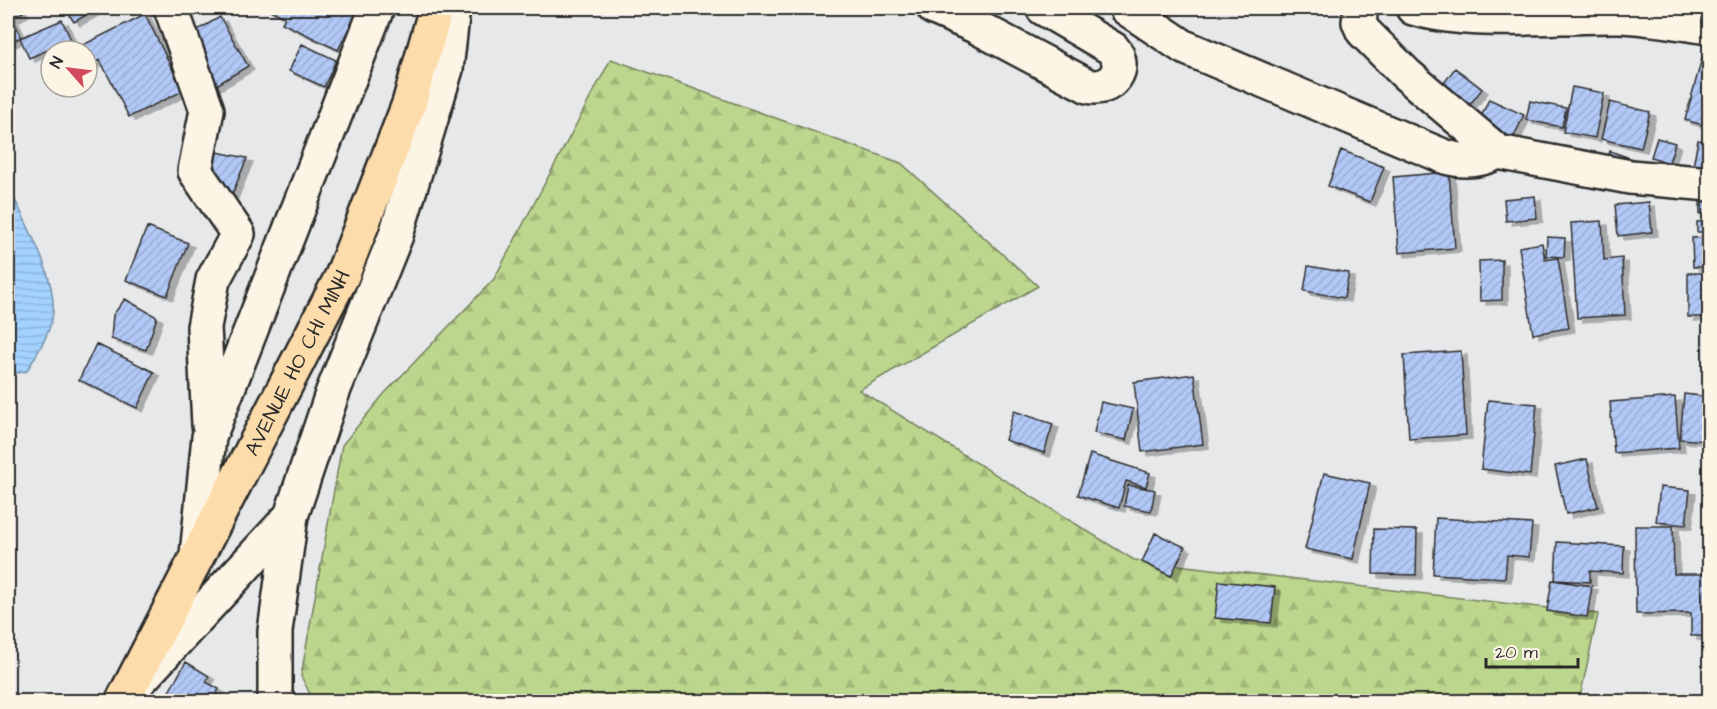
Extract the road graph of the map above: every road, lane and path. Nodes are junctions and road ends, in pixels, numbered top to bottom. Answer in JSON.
{"nodes":[{"id":1,"x":171,"y":8,"type":"edge"},
{"id":2,"x":377,"y":8,"type":"edge"},
{"id":3,"x":436,"y":8,"type":"edge"},
{"id":4,"x":453,"y":8,"type":"edge"},
{"id":5,"x":934,"y":8,"type":"edge"},
{"id":6,"x":1043,"y":8,"type":"edge"},
{"id":7,"x":1126,"y":8,"type":"edge"},
{"id":8,"x":1361,"y":8,"type":"edge"},
{"id":9,"x":1413,"y":8,"type":"edge"},
{"id":10,"x":1710,"y":27,"type":"edge"},
{"id":11,"x":1498,"y":152,"type":"junction"},
{"id":12,"x":1710,"y":184,"type":"edge"},
{"id":13,"x":238,"y":234,"type":"junction"},
{"id":14,"x":270,"y":283,"type":"junction"},
{"id":15,"x":209,"y":437,"type":"junction"},
{"id":16,"x":291,"y":516,"type":"junction"},
{"id":17,"x":197,"y":559,"type":"junction"},
{"id":18,"x":124,"y":698,"type":"edge"},
{"id":19,"x":276,"y":700,"type":"edge"}],
"edges":[{"from":1,"to":13,"type":"street"},
{"from":2,"to":14,"type":"street"},
{"from":3,"to":17,"type":"main road","name":"AVENUE HO CHI MINH"},
{"from":4,"to":16,"type":"street"},
{"from":5,"to":6,"type":"street"},
{"from":7,"to":11,"type":"street"},
{"from":8,"to":11,"type":"street"},
{"from":9,"to":10,"type":"street"},
{"from":11,"to":12,"type":"street"},
{"from":13,"to":14,"type":"street"},
{"from":13,"to":15,"type":"street"},
{"from":14,"to":15,"type":"street"},
{"from":15,"to":17,"type":"street"},
{"from":16,"to":18,"type":"street"},
{"from":16,"to":19,"type":"street"},
{"from":17,"to":18,"type":"main road","name":"AVENUE HO CHI MINH"}]}
